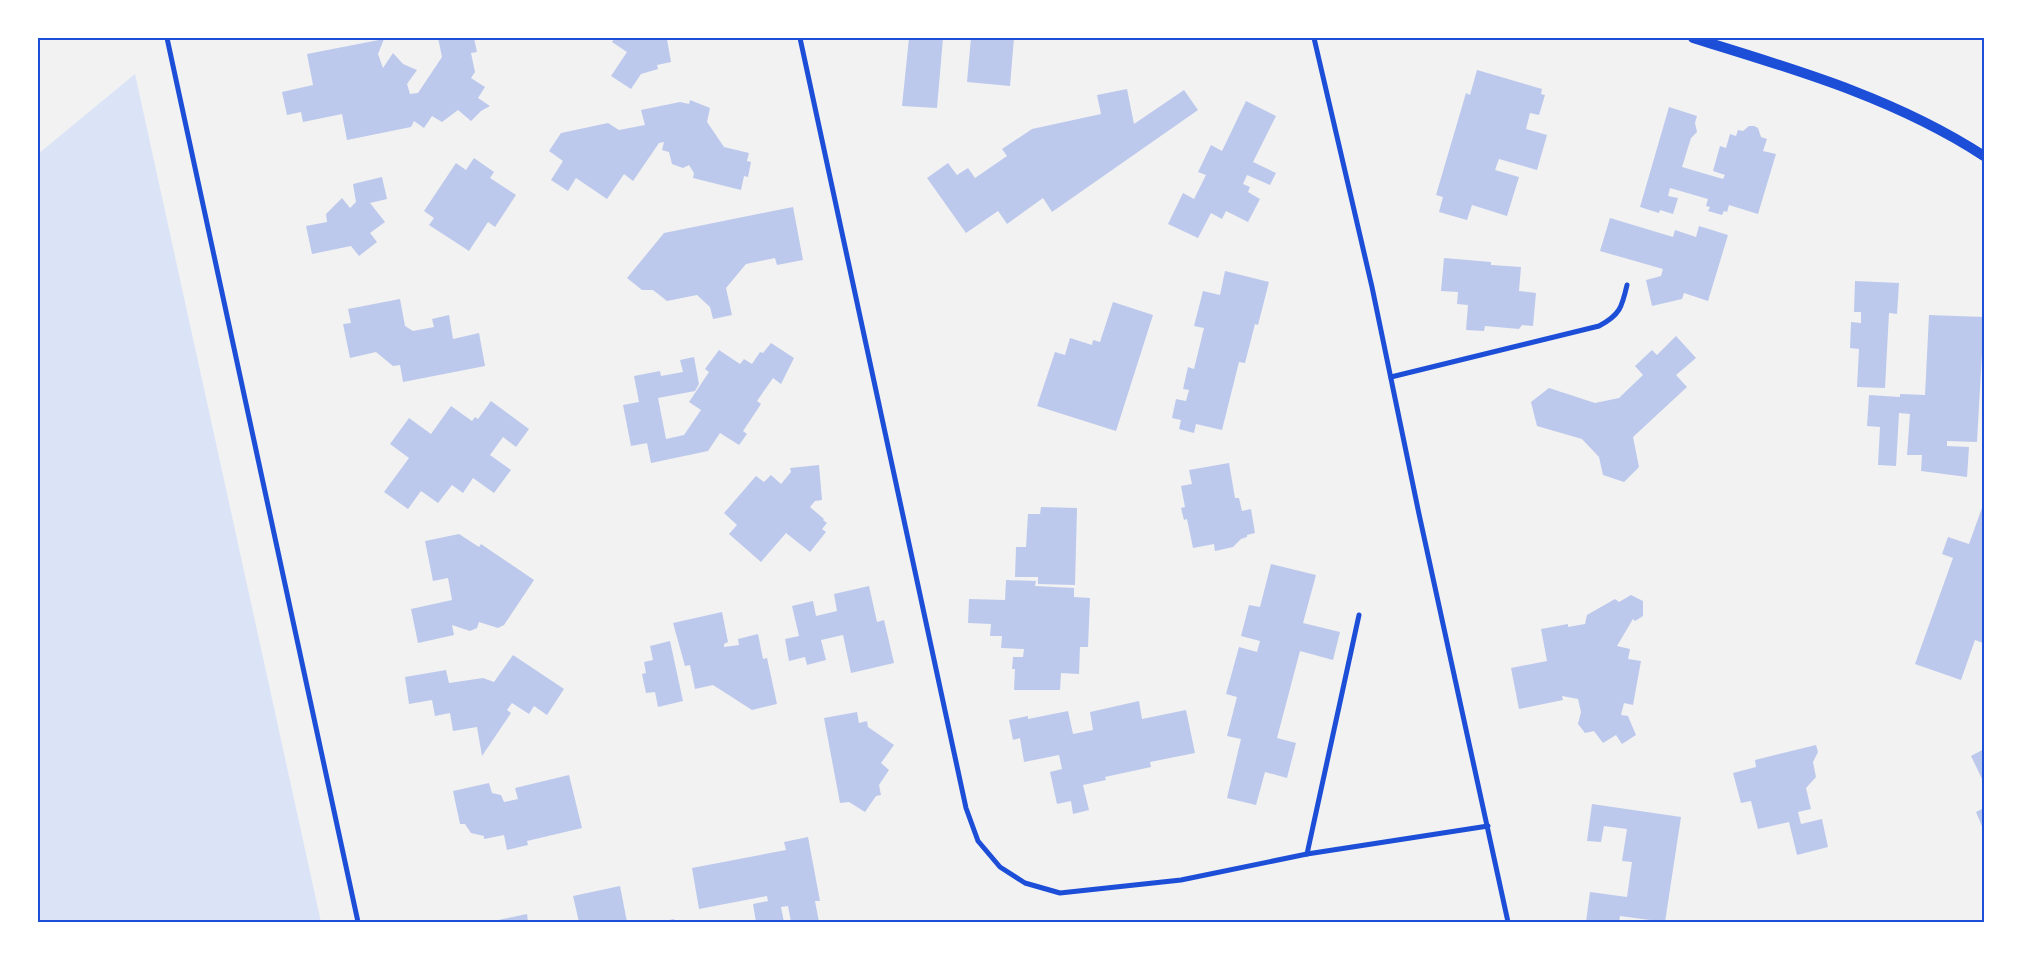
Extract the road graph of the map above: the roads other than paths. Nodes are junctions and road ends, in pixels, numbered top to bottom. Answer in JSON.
{"nodes":[{"id":1,"x":166,"y":38,"type":"edge"},
{"id":2,"x":800,"y":38,"type":"edge"},
{"id":3,"x":1314,"y":38,"type":"edge"},
{"id":4,"x":1693,"y":38,"type":"edge"},
{"id":5,"x":1984,"y":156,"type":"edge"},
{"id":6,"x":1627,"y":285,"type":"dead end"},
{"id":7,"x":1391,"y":377,"type":"junction"},
{"id":8,"x":1359,"y":615,"type":"dead end"},
{"id":9,"x":1488,"y":826,"type":"junction"},
{"id":10,"x":1307,"y":854,"type":"junction"},
{"id":11,"x":358,"y":922,"type":"edge"},
{"id":12,"x":1508,"y":922,"type":"edge"}],
"edges":[{"from":1,"to":11,"type":"street"},
{"from":2,"to":10,"type":"street"},
{"from":3,"to":7,"type":"street"},
{"from":4,"to":5,"type":"main road"},
{"from":6,"to":7,"type":"street"},
{"from":7,"to":9,"type":"street"},
{"from":8,"to":10,"type":"street"},
{"from":9,"to":10,"type":"street"},
{"from":9,"to":12,"type":"street"}]}
